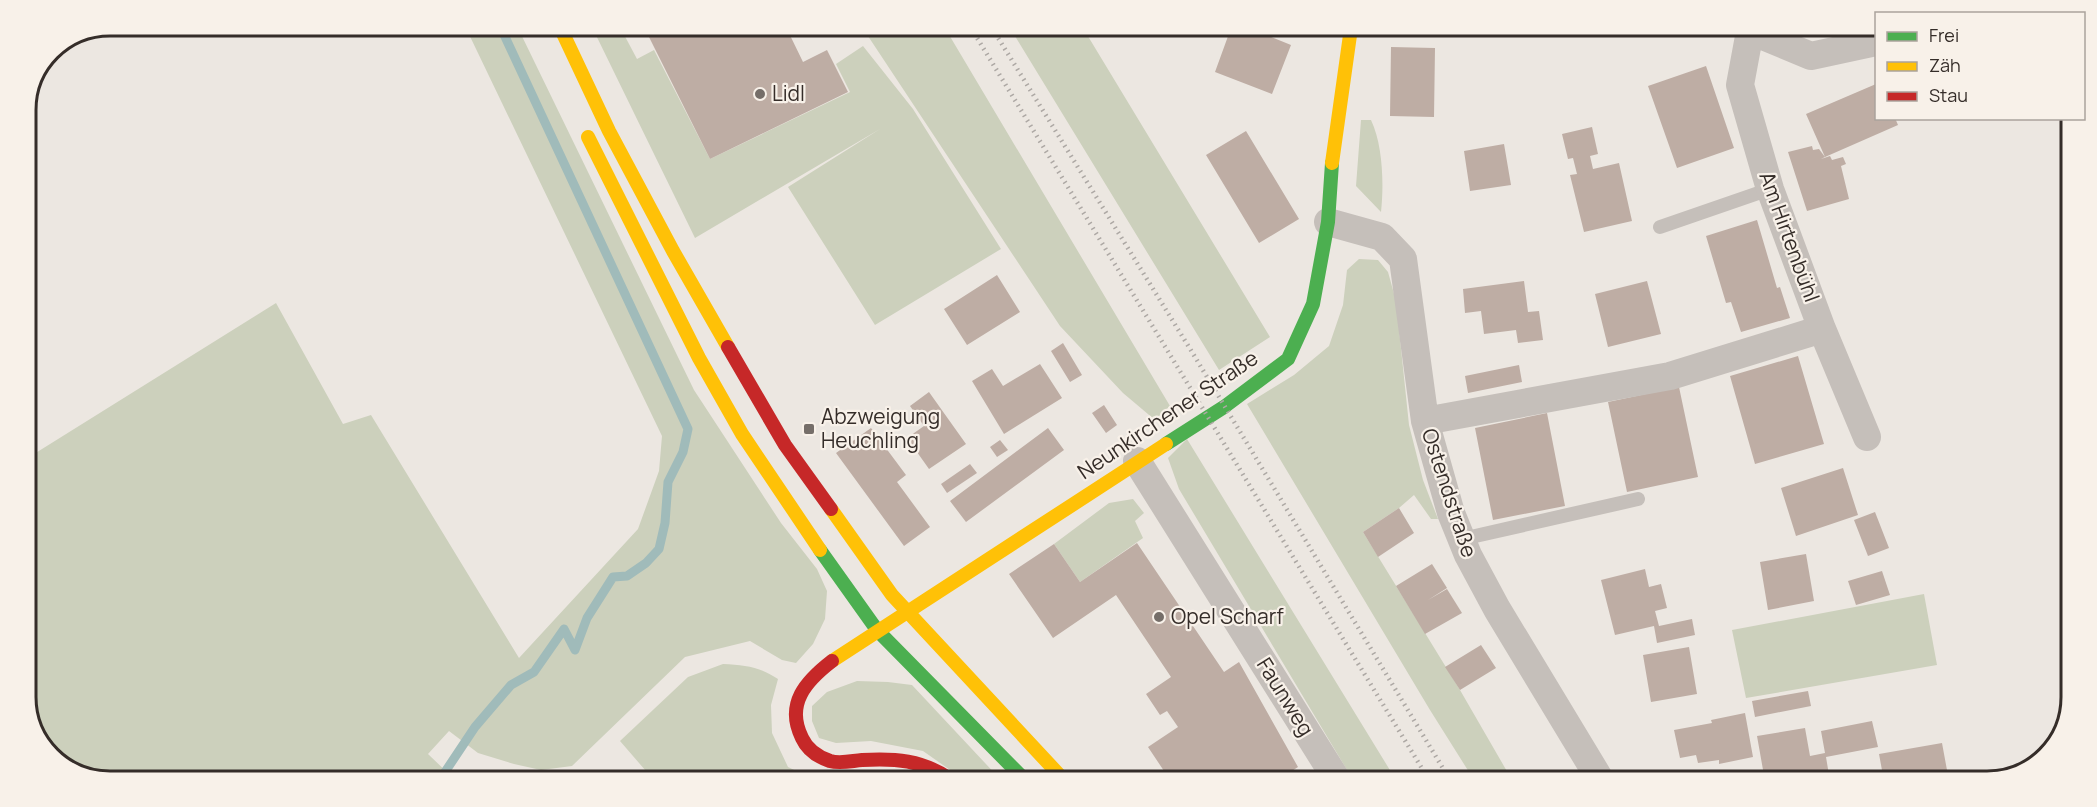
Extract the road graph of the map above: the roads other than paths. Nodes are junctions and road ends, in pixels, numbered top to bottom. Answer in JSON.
{"nodes":[{"id":1,"x":564,"y":36,"type":"edge"},
{"id":2,"x":1349,"y":36,"type":"edge"},
{"id":3,"x":1747,"y":36,"type":"edge"},
{"id":4,"x":1763,"y":36,"type":"edge"},
{"id":5,"x":1875,"y":42,"type":"edge"},
{"id":6,"x":580,"y":120,"type":"dead end"},
{"id":7,"x":1770,"y":189,"type":"junction"},
{"id":8,"x":1328,"y":222,"type":"junction"},
{"id":9,"x":1660,"y":227,"type":"dead end"},
{"id":10,"x":1822,"y":329,"type":"junction"},
{"id":11,"x":1425,"y":421,"type":"junction"},
{"id":12,"x":1867,"y":437,"type":"dead end"},
{"id":13,"x":1137,"y":461,"type":"junction"},
{"id":14,"x":1638,"y":499,"type":"dead end"},
{"id":15,"x":1462,"y":539,"type":"junction"},
{"id":16,"x":906,"y":612,"type":"junction"},
{"id":17,"x":877,"y":630,"type":"junction"},
{"id":18,"x":940,"y":771,"type":"edge"},
{"id":19,"x":1016,"y":771,"type":"edge"},
{"id":20,"x":1055,"y":771,"type":"edge"},
{"id":21,"x":1331,"y":771,"type":"edge"},
{"id":22,"x":1595,"y":771,"type":"edge"}],
"edges":[{"from":1,"to":16,"type":"main road"},
{"from":2,"to":8,"type":"main road","name":"Neunkirchener Straße"},
{"from":3,"to":7,"type":"street","name":"Am Hirtenbühl"},
{"from":4,"to":5,"type":"street"},
{"from":6,"to":17,"type":"main road"},
{"from":7,"to":9,"type":"lane"},
{"from":7,"to":10,"type":"street","name":"Am Hirtenbühl"},
{"from":8,"to":11,"type":"street","name":"Ostendstraße"},
{"from":8,"to":13,"type":"main road","name":"Neunkirchener Straße"},
{"from":10,"to":11,"type":"street"},
{"from":10,"to":12,"type":"street","name":"Am Hirtenbühl"},
{"from":11,"to":15,"type":"street","name":"Ostendstraße"},
{"from":13,"to":16,"type":"main road","name":"Neunkirchener Straße"},
{"from":13,"to":21,"type":"street","name":"Faunweg"},
{"from":14,"to":15,"type":"lane"},
{"from":15,"to":22,"type":"street","name":"Ostendstraße"},
{"from":16,"to":17,"type":"main road","name":"Neunkirchener Straße"},
{"from":16,"to":20,"type":"main road"},
{"from":17,"to":18,"type":"main road","name":"Neunkirchener Straße"},
{"from":17,"to":19,"type":"main road"}]}
